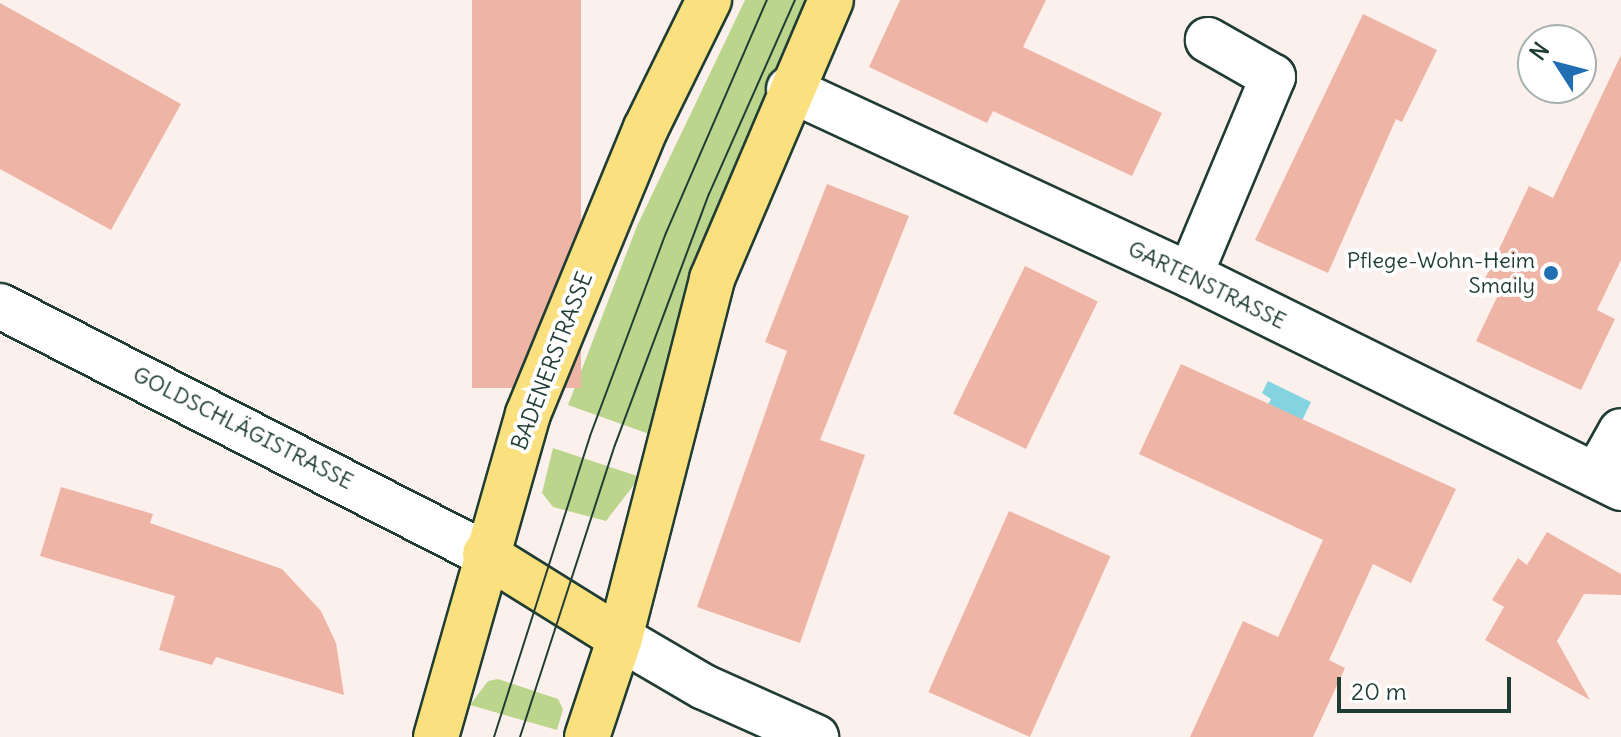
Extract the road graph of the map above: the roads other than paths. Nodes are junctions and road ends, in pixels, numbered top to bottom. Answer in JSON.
{"nodes":[{"id":1,"x":709,"y":0,"type":"edge"},
{"id":2,"x":831,"y":0,"type":"edge"},
{"id":3,"x":1208,"y":40,"type":"dead end"},
{"id":4,"x":789,"y":89,"type":"junction"},
{"id":5,"x":1190,"y":275,"type":"junction"},
{"id":6,"x":0,"y":306,"type":"edge"},
{"id":7,"x":1621,"y":431,"type":"edge"},
{"id":8,"x":1609,"y":481,"type":"edge"},
{"id":9,"x":485,"y":554,"type":"junction"},
{"id":10,"x":620,"y":638,"type":"junction"},
{"id":11,"x":436,"y":737,"type":"edge"},
{"id":12,"x":587,"y":737,"type":"edge"},
{"id":13,"x":816,"y":737,"type":"edge"}],
"edges":[{"from":1,"to":9,"type":"main road","name":"BADENERSTRASSE"},
{"from":2,"to":4,"type":"main road"},
{"from":3,"to":5,"type":"street"},
{"from":4,"to":5,"type":"street","name":"GARTENSTRASSE"},
{"from":4,"to":10,"type":"main road"},
{"from":5,"to":8,"type":"street","name":"GARTENSTRASSE"},
{"from":6,"to":9,"type":"street","name":"GOLDSCHLÄGISTRASSE"},
{"from":7,"to":8,"type":"street"},
{"from":9,"to":10,"type":"main road"},
{"from":9,"to":11,"type":"main road","name":"BADENERSTRASSE"},
{"from":10,"to":12,"type":"main road"},
{"from":10,"to":13,"type":"street"}]}
